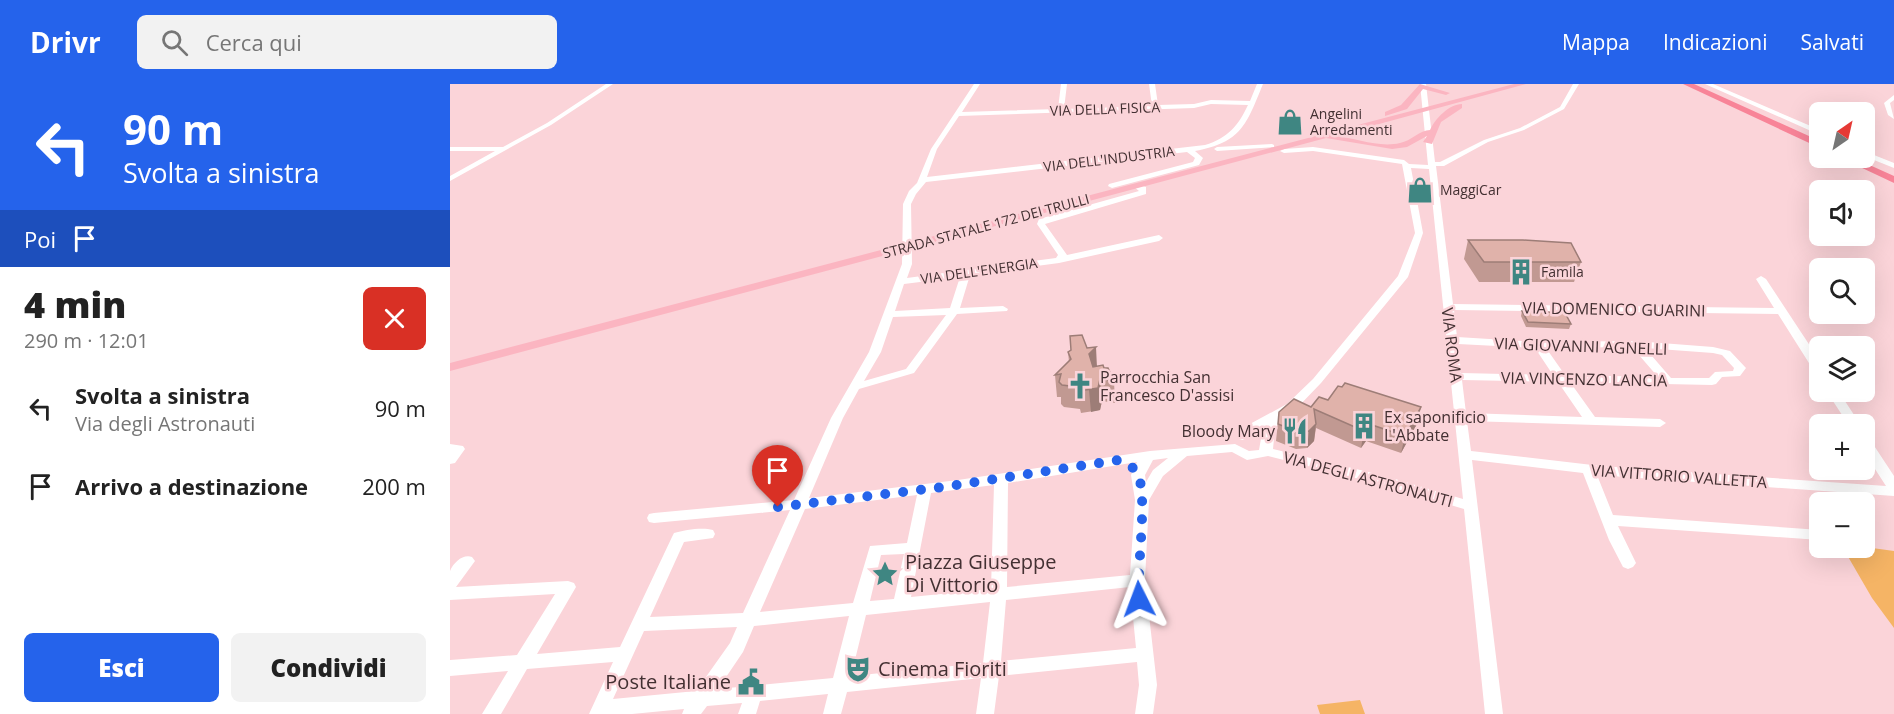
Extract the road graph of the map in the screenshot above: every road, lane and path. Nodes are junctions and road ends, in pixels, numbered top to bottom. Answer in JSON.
{"nodes":[{"id":1,"x":610,"y":84,"type":"edge"},
{"id":2,"x":977,"y":84,"type":"edge"},
{"id":3,"x":1064,"y":84,"type":"edge"},
{"id":4,"x":1152,"y":84,"type":"edge"},
{"id":5,"x":1260,"y":84,"type":"edge"},
{"id":6,"x":1423,"y":84,"type":"edge"},
{"id":7,"x":1520,"y":84,"type":"edge"},
{"id":8,"x":1576,"y":84,"type":"edge"},
{"id":9,"x":1674,"y":84,"type":"edge"},
{"id":10,"x":1687,"y":84,"type":"edge"},
{"id":11,"x":1692,"y":84,"type":"edge"},
{"id":12,"x":1708,"y":84,"type":"edge"},
{"id":13,"x":1504,"y":89,"type":"junction"},
{"id":14,"x":1446,"y":93,"type":"junction"},
{"id":15,"x":1425,"y":97,"type":"junction"},
{"id":16,"x":1894,"y":97,"type":"edge"},
{"id":17,"x":1252,"y":103,"type":"junction"},
{"id":18,"x":1727,"y":103,"type":"junction"},
{"id":19,"x":1155,"y":107,"type":"junction"},
{"id":20,"x":1061,"y":110,"type":"junction"},
{"id":21,"x":957,"y":114,"type":"junction"},
{"id":22,"x":1894,"y":117,"type":"edge"},
{"id":23,"x":1359,"y":127,"type":"junction"},
{"id":24,"x":1809,"y":128,"type":"edge"},
{"id":25,"x":1332,"y":134,"type":"junction"},
{"id":26,"x":1312,"y":139,"type":"junction"},
{"id":27,"x":1809,"y":139,"type":"edge"},
{"id":28,"x":1809,"y":139,"type":"edge"},
{"id":29,"x":1347,"y":140,"type":"junction"},
{"id":30,"x":1429,"y":141,"type":"junction"},
{"id":31,"x":1409,"y":143,"type":"junction"},
{"id":32,"x":1223,"y":146,"type":"junction"},
{"id":33,"x":1272,"y":146,"type":"dead end"},
{"id":34,"x":450,"y":149,"type":"edge"},
{"id":35,"x":503,"y":149,"type":"junction"},
{"id":36,"x":1189,"y":150,"type":"junction"},
{"id":37,"x":1284,"y":151,"type":"dead end"},
{"id":38,"x":1875,"y":158,"type":"edge"},
{"id":39,"x":1407,"y":166,"type":"junction"},
{"id":40,"x":1432,"y":166,"type":"junction"},
{"id":41,"x":1894,"y":166,"type":"edge"},
{"id":42,"x":1870,"y":168,"type":"edge"},
{"id":43,"x":1874,"y":168,"type":"edge"},
{"id":44,"x":1894,"y":178,"type":"edge"},
{"id":45,"x":450,"y":179,"type":"edge"},
{"id":46,"x":922,"y":180,"type":"junction"},
{"id":47,"x":1112,"y":186,"type":"dead end"},
{"id":48,"x":1137,"y":186,"type":"junction"},
{"id":49,"x":1159,"y":238,"type":"dead end"},
{"id":50,"x":1059,"y":260,"type":"junction"},
{"id":51,"x":966,"y":273,"type":"junction"},
{"id":52,"x":1761,"y":279,"type":"dead end"},
{"id":53,"x":900,"y":282,"type":"junction"},
{"id":54,"x":1447,"y":307,"type":"junction"},
{"id":55,"x":1004,"y":309,"type":"dead end"},
{"id":56,"x":954,"y":311,"type":"junction"},
{"id":57,"x":1781,"y":311,"type":"junction"},
{"id":58,"x":888,"y":314,"type":"junction"},
{"id":59,"x":1452,"y":340,"type":"junction"},
{"id":60,"x":1635,"y":344,"type":"junction"},
{"id":61,"x":1538,"y":345,"type":"junction"},
{"id":62,"x":1809,"y":354,"type":"edge"},
{"id":63,"x":450,"y":367,"type":"edge"},
{"id":64,"x":1456,"y":376,"type":"junction"},
{"id":65,"x":1562,"y":379,"type":"junction"},
{"id":66,"x":1668,"y":381,"type":"junction"},
{"id":67,"x":1712,"y":382,"type":"joint"},
{"id":68,"x":855,"y":387,"type":"junction"},
{"id":69,"x":1280,"y":414,"type":"junction"},
{"id":70,"x":1461,"y":417,"type":"junction"},
{"id":71,"x":1592,"y":422,"type":"junction"},
{"id":72,"x":1659,"y":423,"type":"dead end"},
{"id":73,"x":1242,"y":436,"type":"junction"},
{"id":74,"x":1266,"y":447,"type":"junction"},
{"id":75,"x":450,"y":448,"type":"edge"},
{"id":76,"x":1235,"y":448,"type":"junction"},
{"id":77,"x":1186,"y":450,"type":"junction"},
{"id":78,"x":1150,"y":455,"type":"junction"},
{"id":79,"x":1465,"y":455,"type":"junction"},
{"id":80,"x":1875,"y":459,"type":"edge"},
{"id":81,"x":450,"y":460,"type":"edge"},
{"id":82,"x":1119,"y":460,"type":"junction"},
{"id":83,"x":1588,"y":470,"type":"junction"},
{"id":84,"x":1158,"y":473,"type":"junction"},
{"id":85,"x":1138,"y":475,"type":"junction"},
{"id":86,"x":1001,"y":479,"type":"junction"},
{"id":87,"x":925,"y":489,"type":"junction"},
{"id":88,"x":1894,"y":489,"type":"edge"},
{"id":89,"x":1142,"y":500,"type":"junction"},
{"id":90,"x":799,"y":505,"type":"junction"},
{"id":91,"x":1470,"y":506,"type":"junction"},
{"id":92,"x":654,"y":518,"type":"dead end"},
{"id":93,"x":1608,"y":520,"type":"junction"},
{"id":94,"x":708,"y":534,"type":"dead end"},
{"id":95,"x":1809,"y":534,"type":"edge"},
{"id":96,"x":913,"y":548,"type":"junction"},
{"id":97,"x":467,"y":561,"type":"dead end"},
{"id":98,"x":1628,"y":563,"type":"dead end"},
{"id":99,"x":1137,"y":580,"type":"junction"},
{"id":100,"x":450,"y":583,"type":"edge"},
{"id":101,"x":450,"y":594,"type":"edge"},
{"id":102,"x":999,"y":595,"type":"junction"},
{"id":103,"x":901,"y":604,"type":"junction"},
{"id":104,"x":859,"y":609,"type":"junction"},
{"id":105,"x":750,"y":620,"type":"junction"},
{"id":106,"x":639,"y":624,"type":"junction"},
{"id":107,"x":626,"y":654,"type":"junction"},
{"id":108,"x":1145,"y":654,"type":"junction"},
{"id":109,"x":521,"y":662,"type":"junction"},
{"id":110,"x":992,"y":668,"type":"junction"},
{"id":111,"x":452,"y":670,"type":"edge"},
{"id":112,"x":839,"y":684,"type":"junction"},
{"id":113,"x":754,"y":693,"type":"junction"},
{"id":114,"x":696,"y":706,"type":"edge"},
{"id":115,"x":599,"y":711,"type":"edge"},
{"id":116,"x":491,"y":714,"type":"edge"},
{"id":117,"x":747,"y":714,"type":"edge"},
{"id":118,"x":832,"y":714,"type":"edge"},
{"id":119,"x":986,"y":714,"type":"edge"},
{"id":120,"x":1144,"y":714,"type":"edge"},
{"id":121,"x":1494,"y":714,"type":"edge"}],
"edges":[{"from":1,"to":35,"type":"street"},
{"from":2,"to":21,"type":"street"},
{"from":3,"to":20,"type":"street"},
{"from":4,"to":19,"type":"street"},
{"from":5,"to":17,"type":"street"},
{"from":6,"to":14,"type":"main road"},
{"from":6,"to":15,"type":"street","name":"VIA ROMA"},
{"from":6,"to":25,"type":"main road"},
{"from":7,"to":13,"type":"main road","name":"STRADA STATALE 172 DEI TRULLI"},
{"from":7,"to":14,"type":"main road"},
{"from":8,"to":40,"type":"street"},
{"from":9,"to":18,"type":"highway"},
{"from":10,"to":18,"type":"highway"},
{"from":11,"to":28,"type":"highway"},
{"from":12,"to":24,"type":"street"},
{"from":13,"to":23,"type":"main road","name":"STRADA STATALE 172 DEI TRULLI"},
{"from":13,"to":30,"type":"main road"},
{"from":14,"to":15,"type":"main road"},
{"from":15,"to":30,"type":"street","name":"VIA ROMA"},
{"from":16,"to":22,"type":"street"},
{"from":17,"to":19,"type":"street","name":"VIA DELLA FISICA"},
{"from":17,"to":32,"type":"street"},
{"from":18,"to":27,"type":"highway"},
{"from":19,"to":20,"type":"street","name":"VIA DELLA FISICA"},
{"from":20,"to":21,"type":"street","name":"VIA DELLA FISICA"},
{"from":21,"to":46,"type":"street"},
{"from":23,"to":25,"type":"main road","name":"STRADA STATALE 172 DEI TRULLI"},
{"from":23,"to":29,"type":"main road"},
{"from":25,"to":26,"type":"main road","name":"STRADA STATALE 172 DEI TRULLI"},
{"from":26,"to":29,"type":"main road"},
{"from":26,"to":48,"type":"main road","name":"STRADA STATALE 172 DEI TRULLI"},
{"from":29,"to":31,"type":"main road"},
{"from":30,"to":31,"type":"main road"},
{"from":30,"to":31,"type":"main road"},
{"from":30,"to":40,"type":"street","name":"VIA ROMA"},
{"from":32,"to":33,"type":"street","name":"VIA DELL'INDUSTRIA"},
{"from":32,"to":36,"type":"street","name":"VIA DELL'INDUSTRIA"},
{"from":34,"to":35,"type":"street"},
{"from":35,"to":45,"type":"street"},
{"from":36,"to":46,"type":"street","name":"VIA DELL'INDUSTRIA"},
{"from":36,"to":47,"type":"street"},
{"from":37,"to":39,"type":"street"},
{"from":38,"to":41,"type":"street"},
{"from":39,"to":40,"type":"street"},
{"from":39,"to":69,"type":"street"},
{"from":40,"to":54,"type":"street","name":"VIA ROMA"},
{"from":42,"to":44,"type":"highway"},
{"from":43,"to":44,"type":"highway"},
{"from":46,"to":53,"type":"street"},
{"from":48,"to":50,"type":"street","name":"VIA DELL'ENERGIA"},
{"from":48,"to":63,"type":"main road","name":"STRADA STATALE 172 DEI TRULLI"},
{"from":49,"to":50,"type":"street","name":"VIA DELL'ENERGIA"},
{"from":50,"to":51,"type":"street","name":"VIA DELL'ENERGIA"},
{"from":51,"to":53,"type":"street","name":"VIA DELL'ENERGIA"},
{"from":51,"to":56,"type":"street"},
{"from":52,"to":57,"type":"street"},
{"from":53,"to":58,"type":"street"},
{"from":54,"to":57,"type":"street","name":"VIA DOMENICO GUARINI"},
{"from":54,"to":59,"type":"street","name":"VIA ROMA"},
{"from":55,"to":56,"type":"street"},
{"from":56,"to":58,"type":"street"},
{"from":56,"to":68,"type":"street"},
{"from":57,"to":62,"type":"street"},
{"from":58,"to":68,"type":"street"},
{"from":59,"to":61,"type":"street","name":"VIA GIOVANNI AGNELLI"},
{"from":59,"to":64,"type":"street","name":"VIA ROMA"},
{"from":60,"to":61,"type":"street","name":"VIA GIOVANNI AGNELLI"},
{"from":60,"to":66,"type":"street"},
{"from":60,"to":67,"type":"street","name":"VIA GIOVANNI AGNELLI"},
{"from":61,"to":65,"type":"street"},
{"from":64,"to":65,"type":"street","name":"VIA VINCENZO LANCIA"},
{"from":64,"to":70,"type":"street","name":"VIA ROMA"},
{"from":65,"to":66,"type":"street","name":"VIA VINCENZO LANCIA"},
{"from":65,"to":71,"type":"street"},
{"from":66,"to":67,"type":"street","name":"VIA VINCENZO LANCIA"},
{"from":68,"to":90,"type":"street"},
{"from":69,"to":73,"type":"street"},
{"from":69,"to":74,"type":"street"},
{"from":70,"to":71,"type":"street"},
{"from":70,"to":79,"type":"street","name":"VIA ROMA"},
{"from":71,"to":72,"type":"street"},
{"from":73,"to":74,"type":"street"},
{"from":73,"to":76,"type":"street"},
{"from":74,"to":76,"type":"street"},
{"from":74,"to":91,"type":"street","name":"VIA DEGLI ASTRONAUTI"},
{"from":75,"to":81,"type":"street"},
{"from":76,"to":77,"type":"street"},
{"from":77,"to":78,"type":"street"},
{"from":77,"to":84,"type":"street"},
{"from":78,"to":82,"type":"street"},
{"from":78,"to":84,"type":"street"},
{"from":78,"to":85,"type":"street"},
{"from":79,"to":83,"type":"street","name":"VIA VITTORIO VALLETTA"},
{"from":79,"to":91,"type":"street","name":"VIA ROMA"},
{"from":80,"to":88,"type":"street"},
{"from":82,"to":85,"type":"street"},
{"from":82,"to":86,"type":"street"},
{"from":83,"to":88,"type":"street","name":"VIA VITTORIO VALLETTA"},
{"from":83,"to":93,"type":"street"},
{"from":84,"to":89,"type":"street"},
{"from":85,"to":89,"type":"street"},
{"from":86,"to":87,"type":"street"},
{"from":86,"to":102,"type":"street"},
{"from":87,"to":90,"type":"street"},
{"from":87,"to":96,"type":"street"},
{"from":89,"to":99,"type":"street"},
{"from":90,"to":92,"type":"street"},
{"from":90,"to":105,"type":"street"},
{"from":91,"to":121,"type":"street","name":"VIA ROMA"},
{"from":93,"to":95,"type":"street"},
{"from":93,"to":98,"type":"street"},
{"from":94,"to":106,"type":"street"},
{"from":96,"to":103,"type":"street"},
{"from":96,"to":104,"type":"street"},
{"from":97,"to":100,"type":"street"},
{"from":99,"to":102,"type":"street"},
{"from":99,"to":108,"type":"street"},
{"from":101,"to":109,"type":"street"},
{"from":102,"to":103,"type":"street"},
{"from":102,"to":110,"type":"street"},
{"from":103,"to":104,"type":"street"},
{"from":104,"to":105,"type":"street"},
{"from":104,"to":112,"type":"street"},
{"from":105,"to":106,"type":"street"},
{"from":105,"to":114,"type":"street"},
{"from":106,"to":107,"type":"street"},
{"from":107,"to":109,"type":"street"},
{"from":107,"to":115,"type":"street"},
{"from":108,"to":110,"type":"street"},
{"from":108,"to":120,"type":"street"},
{"from":109,"to":111,"type":"street"},
{"from":109,"to":116,"type":"street"},
{"from":110,"to":112,"type":"street"},
{"from":110,"to":119,"type":"street"},
{"from":112,"to":113,"type":"street"},
{"from":112,"to":118,"type":"street"},
{"from":113,"to":114,"type":"street"},
{"from":113,"to":117,"type":"street"},
{"from":114,"to":115,"type":"street"}]}
